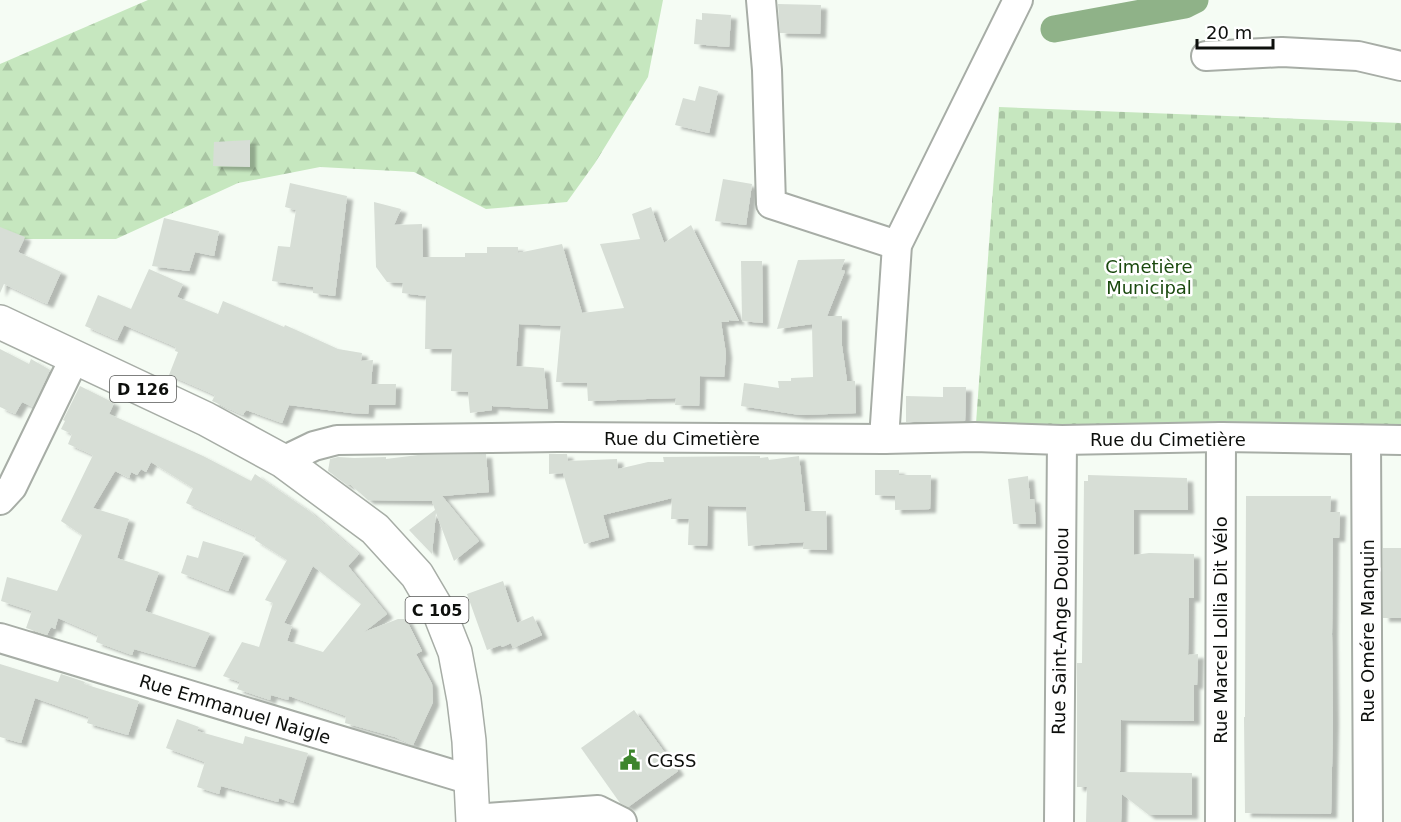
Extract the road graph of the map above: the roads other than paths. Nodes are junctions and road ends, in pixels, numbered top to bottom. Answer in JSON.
{"nodes":[{"id":1,"x":761,"y":0,"type":"edge"},
{"id":2,"x":1018,"y":0,"type":"edge"},
{"id":3,"x":1206,"y":56,"type":"dead end"},
{"id":4,"x":1401,"y":66,"type":"edge"},
{"id":5,"x":897,"y":245,"type":"junction"},
{"id":6,"x":0,"y":322,"type":"edge"},
{"id":7,"x":75,"y":357,"type":"junction"},
{"id":8,"x":1221,"y":438,"type":"junction"},
{"id":9,"x":884,"y":439,"type":"junction"},
{"id":10,"x":1062,"y":440,"type":"junction"},
{"id":11,"x":1366,"y":440,"type":"junction"},
{"id":12,"x":1401,"y":440,"type":"edge"},
{"id":13,"x":283,"y":460,"type":"junction"},
{"id":14,"x":0,"y":500,"type":"edge"},
{"id":15,"x":0,"y":638,"type":"edge"},
{"id":16,"x":471,"y":780,"type":"junction"},
{"id":17,"x":473,"y":820,"type":"edge"},
{"id":18,"x":622,"y":822,"type":"edge"},
{"id":19,"x":1059,"y":822,"type":"edge"},
{"id":20,"x":1220,"y":822,"type":"edge"},
{"id":21,"x":1368,"y":822,"type":"edge"}],
"edges":[{"from":1,"to":5,"type":"street"},
{"from":2,"to":5,"type":"street"},
{"from":3,"to":4,"type":"street"},
{"from":5,"to":9,"type":"street"},
{"from":6,"to":7,"type":"main road","number":"D 126"},
{"from":7,"to":13,"type":"main road","number":"D 126"},
{"from":7,"to":14,"type":"street"},
{"from":8,"to":10,"type":"street","name":"Rue du Cimetière"},
{"from":8,"to":11,"type":"street","name":"Rue du Cimetière"},
{"from":8,"to":20,"type":"street","name":"Rue Marcel Lollia Dit Vélo"},
{"from":9,"to":10,"type":"street","name":"Rue du Cimetière"},
{"from":9,"to":13,"type":"street","name":"Rue du Cimetière"},
{"from":10,"to":19,"type":"street","name":"Rue Saint-Ange Doulou"},
{"from":11,"to":12,"type":"street","name":"Rue du Cimetière"},
{"from":11,"to":21,"type":"street","name":"Rue Omére Manquin"},
{"from":13,"to":16,"type":"main road","number":"C 105"},
{"from":15,"to":16,"type":"street","name":"Rue Emmanuel Naigle"},
{"from":16,"to":17,"type":"main road","number":"C 105"},
{"from":17,"to":18,"type":"street"}]}
